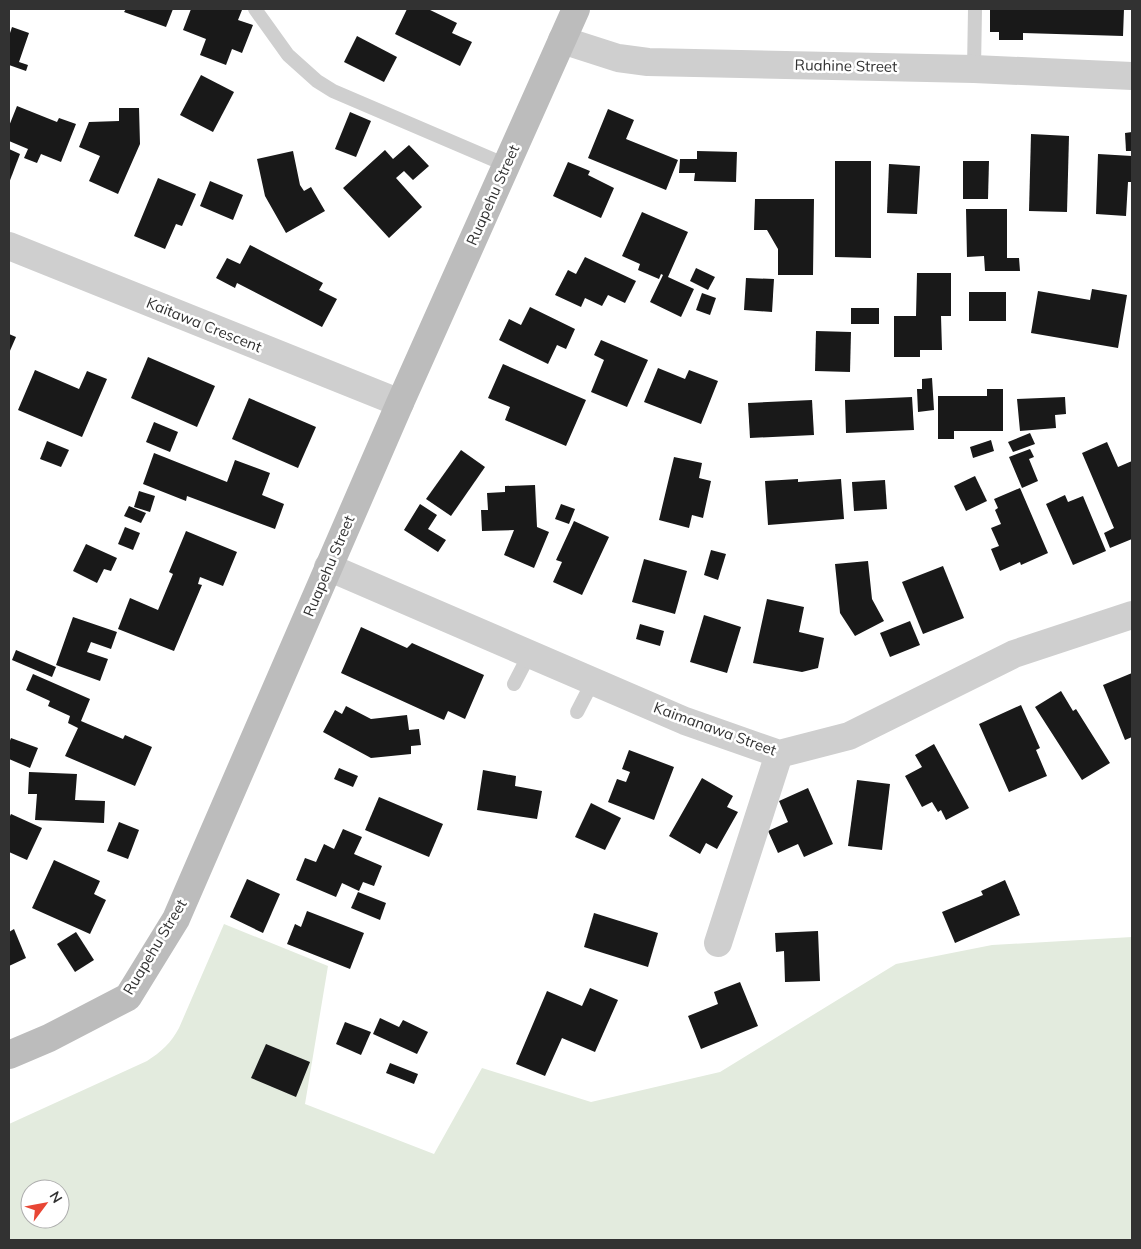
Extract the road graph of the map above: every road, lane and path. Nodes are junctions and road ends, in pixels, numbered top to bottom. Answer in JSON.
{"nodes":[{"id":1,"x":254,"y":9,"type":"edge"},
{"id":2,"x":576,"y":9,"type":"edge"},
{"id":3,"x":975,"y":9,"type":"edge"},
{"id":4,"x":562,"y":40,"type":"junction"},
{"id":5,"x":974,"y":69,"type":"junction"},
{"id":6,"x":1132,"y":76,"type":"edge"},
{"id":7,"x":506,"y":165,"type":"junction"},
{"id":8,"x":9,"y":246,"type":"edge"},
{"id":9,"x":400,"y":403,"type":"junction"},
{"id":10,"x":328,"y":567,"type":"junction"},
{"id":11,"x":1132,"y":616,"type":"edge"},
{"id":12,"x":530,"y":653,"type":"junction"},
{"id":13,"x":593,"y":681,"type":"junction"},
{"id":14,"x":514,"y":684,"type":"dead end"},
{"id":15,"x":577,"y":712,"type":"dead end"},
{"id":16,"x":779,"y":754,"type":"junction"},
{"id":17,"x":718,"y":943,"type":"dead end"},
{"id":18,"x":9,"y":1055,"type":"edge"}],
"edges":[{"from":1,"to":7,"type":"lane"},
{"from":2,"to":4,"type":"street","name":"Ruapehu Street"},
{"from":3,"to":5,"type":"lane"},
{"from":4,"to":5,"type":"street","name":"Ruahine Street"},
{"from":4,"to":7,"type":"street","name":"Ruapehu Street"},
{"from":5,"to":6,"type":"street","name":"Ruahine Street"},
{"from":7,"to":9,"type":"street","name":"Ruapehu Street"},
{"from":8,"to":9,"type":"street","name":"Kaitawa Crescent"},
{"from":9,"to":10,"type":"street","name":"Ruapehu Street"},
{"from":10,"to":12,"type":"street","name":"Kaimanawa Street"},
{"from":10,"to":18,"type":"street","name":"Ruapehu Street"},
{"from":11,"to":16,"type":"street","name":"Kaimanawa Street"},
{"from":12,"to":13,"type":"street","name":"Kaimanawa Street"},
{"from":12,"to":14,"type":"lane"},
{"from":13,"to":15,"type":"lane"},
{"from":13,"to":16,"type":"street","name":"Kaimanawa Street"},
{"from":16,"to":17,"type":"street"}]}
